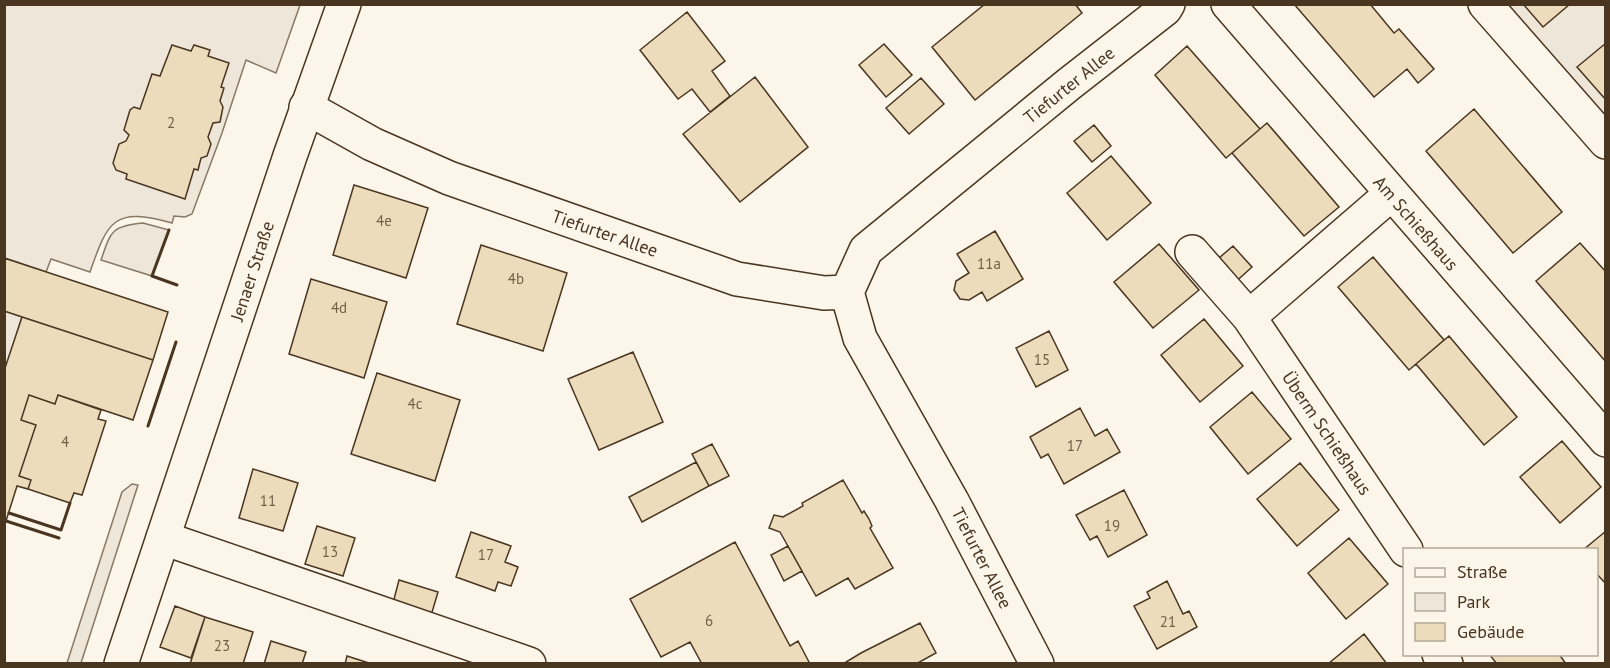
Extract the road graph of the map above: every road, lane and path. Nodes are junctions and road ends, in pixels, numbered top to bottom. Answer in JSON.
{"nodes":[{"id":1,"x":344,"y":4,"type":"edge"},
{"id":2,"x":1168,"y":4,"type":"edge"},
{"id":3,"x":1228,"y":4,"type":"edge"},
{"id":4,"x":1485,"y":4,"type":"edge"},
{"id":5,"x":306,"y":107,"type":"junction"},
{"id":6,"x":1605,"y":142,"type":"edge"},
{"id":7,"x":1391,"y":194,"type":"junction"},
{"id":8,"x":1192,"y":252,"type":"dead end"},
{"id":9,"x":847,"y":292,"type":"junction"},
{"id":10,"x":1249,"y":317,"type":"junction"},
{"id":11,"x":1605,"y":440,"type":"edge"},
{"id":12,"x":163,"y":538,"type":"junction"},
{"id":13,"x":1405,"y":548,"type":"edge"},
{"id":14,"x":121,"y":663,"type":"edge"},
{"id":15,"x":529,"y":663,"type":"edge"},
{"id":16,"x":1037,"y":663,"type":"edge"}],
"edges":[{"from":1,"to":5,"type":"street","name":"Jenaer Straße"},
{"from":2,"to":9,"type":"street","name":"Tiefurter Allee"},
{"from":3,"to":7,"type":"street","name":"Am Schießhaus"},
{"from":4,"to":6,"type":"street"},
{"from":5,"to":9,"type":"street","name":"Tiefurter Allee"},
{"from":5,"to":12,"type":"street","name":"Jenaer Straße"},
{"from":7,"to":10,"type":"street"},
{"from":7,"to":11,"type":"street","name":"Am Schießhaus"},
{"from":8,"to":10,"type":"street","name":"Überm Schießhaus"},
{"from":9,"to":16,"type":"street","name":"Tiefurter Allee"},
{"from":10,"to":13,"type":"street","name":"Überm Schießhaus"},
{"from":12,"to":14,"type":"street","name":"Jenaer Straße"},
{"from":12,"to":15,"type":"street"}]}
